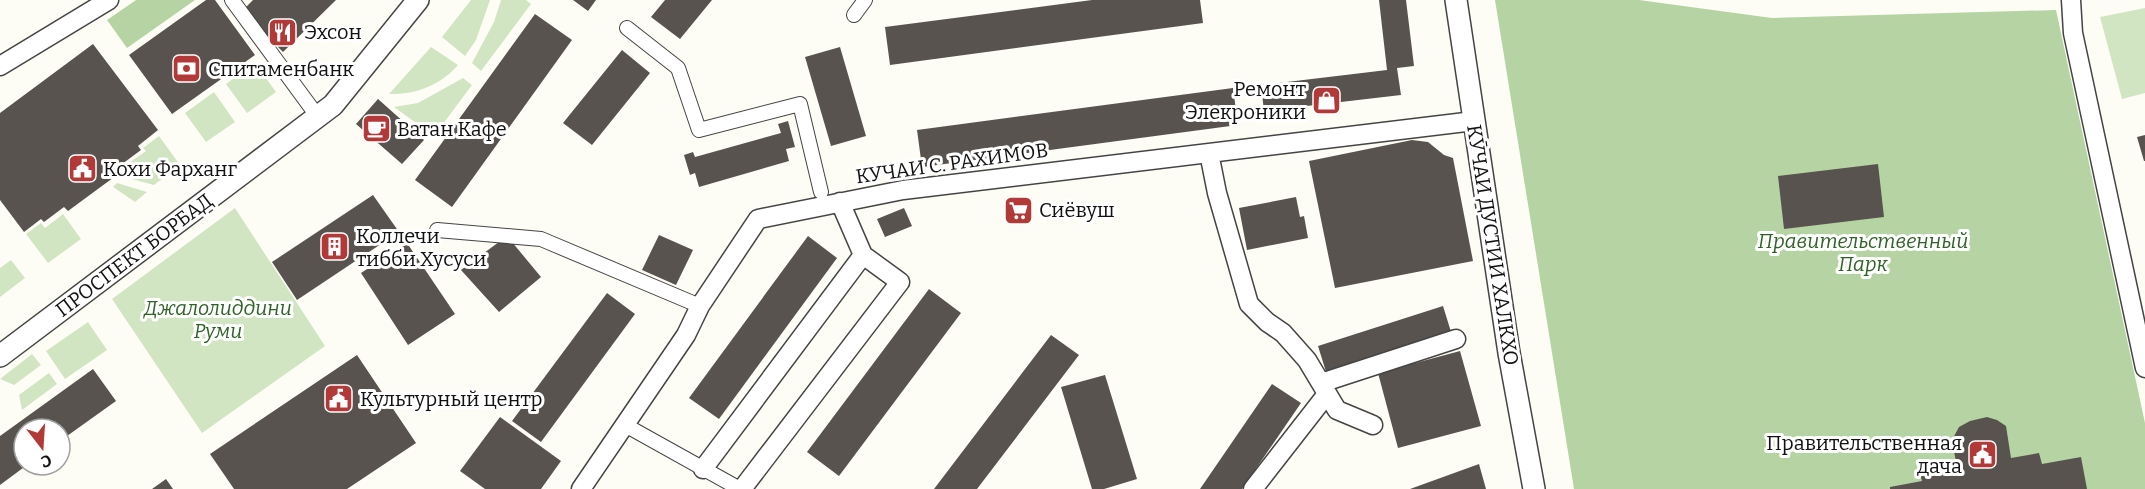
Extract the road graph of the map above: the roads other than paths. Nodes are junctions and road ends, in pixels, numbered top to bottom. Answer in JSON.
{"nodes":[{"id":1,"x":109,"y":0,"type":"edge"},
{"id":2,"x":232,"y":0,"type":"edge"},
{"id":3,"x":418,"y":0,"type":"edge"},
{"id":4,"x":865,"y":0,"type":"edge"},
{"id":5,"x":1456,"y":0,"type":"edge"},
{"id":6,"x":2071,"y":0,"type":"edge"},
{"id":7,"x":854,"y":15,"type":"dead end"},
{"id":8,"x":627,"y":28,"type":"dead end"},
{"id":9,"x":0,"y":66,"type":"edge"},
{"id":10,"x":318,"y":117,"type":"junction"},
{"id":11,"x":1474,"y":121,"type":"junction"},
{"id":12,"x":1209,"y":153,"type":"junction"},
{"id":13,"x":821,"y":192,"type":"dead end"},
{"id":14,"x":840,"y":202,"type":"junction"},
{"id":15,"x":437,"y":230,"type":"dead end"},
{"id":16,"x":863,"y":255,"type":"junction"},
{"id":17,"x":700,"y":306,"type":"junction"},
{"id":18,"x":1456,"y":339,"type":"dead end"},
{"id":19,"x":0,"y":356,"type":"edge"},
{"id":20,"x":2145,"y":368,"type":"edge"},
{"id":21,"x":1324,"y":388,"type":"junction"},
{"id":22,"x":625,"y":424,"type":"junction"},
{"id":23,"x":1373,"y":424,"type":"dead end"},
{"id":24,"x":703,"y":469,"type":"junction"},
{"id":25,"x":581,"y":489,"type":"edge"},
{"id":26,"x":741,"y":489,"type":"edge"},
{"id":27,"x":1253,"y":489,"type":"edge"},
{"id":28,"x":1534,"y":489,"type":"edge"}],
"edges":[{"from":1,"to":9,"type":"street"},
{"from":2,"to":10,"type":"street"},
{"from":3,"to":10,"type":"street","name":"ПРОСПЕКТ БОРБАД"},
{"from":4,"to":7,"type":"street"},
{"from":5,"to":11,"type":"street","name":"КӮЧАИ ДУСТИИ ХАЛКХО"},
{"from":6,"to":20,"type":"street"},
{"from":8,"to":13,"type":"street"},
{"from":10,"to":19,"type":"street","name":"ПРОСПЕКТ БОРБАД"},
{"from":11,"to":12,"type":"street","name":"КУЧАИ С. РАХИМОВ"},
{"from":11,"to":28,"type":"street","name":"КӮЧАИ ДУСТИИ ХАЛКХО"},
{"from":12,"to":14,"type":"street","name":"КУЧАИ С. РАХИМОВ"},
{"from":12,"to":21,"type":"street"},
{"from":14,"to":16,"type":"street"},
{"from":14,"to":17,"type":"street","name":"КУЧАИ С. РАХИМОВ"},
{"from":15,"to":17,"type":"street"},
{"from":16,"to":24,"type":"street"},
{"from":16,"to":26,"type":"street"},
{"from":17,"to":22,"type":"street","name":"КУЧАИ С. РАХИМОВ"},
{"from":18,"to":21,"type":"street"},
{"from":21,"to":23,"type":"street"},
{"from":21,"to":27,"type":"street"},
{"from":22,"to":24,"type":"street"},
{"from":22,"to":25,"type":"street","name":"КУЧАИ С. РАХИМОВ"},
{"from":24,"to":26,"type":"street"}]}
